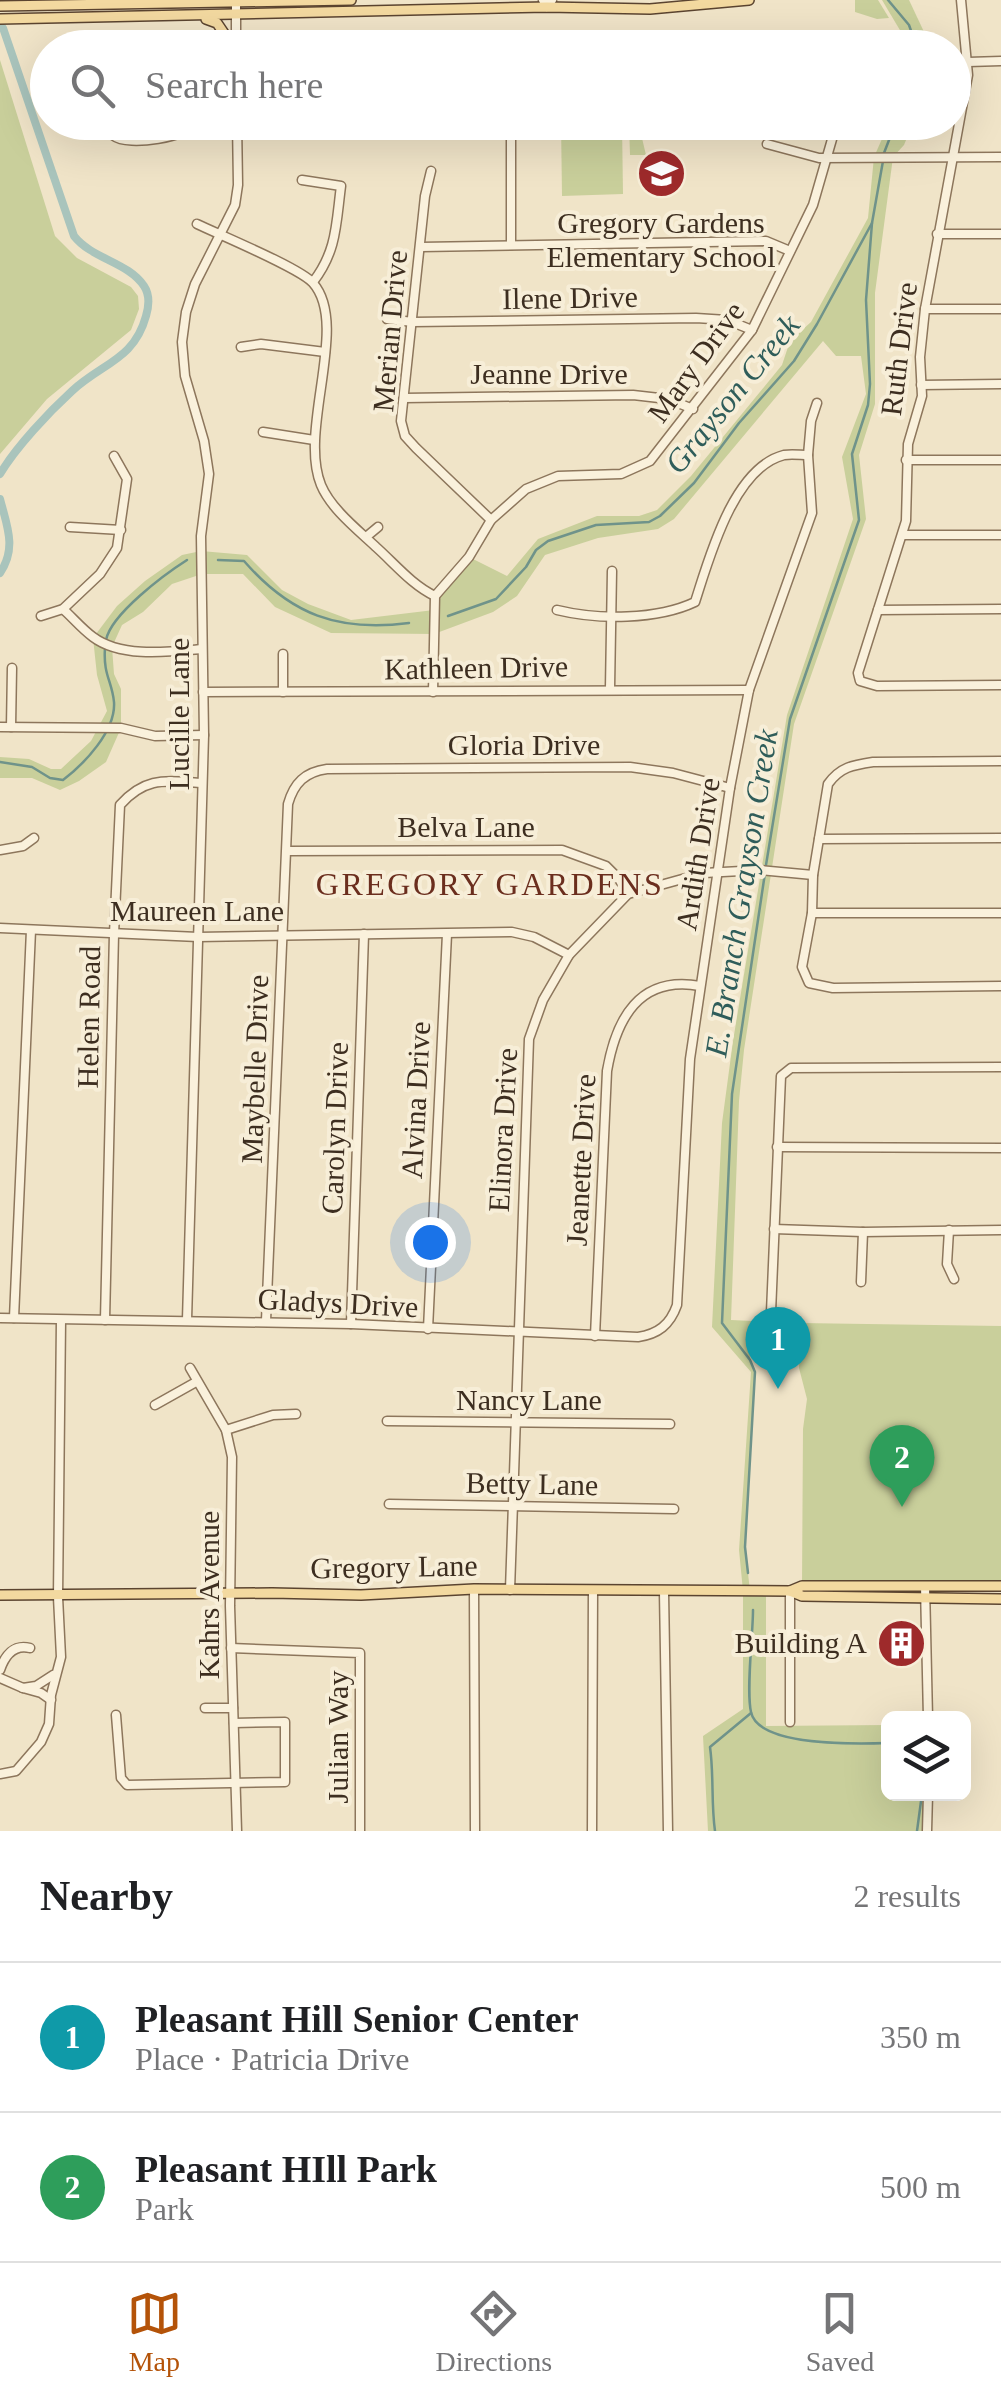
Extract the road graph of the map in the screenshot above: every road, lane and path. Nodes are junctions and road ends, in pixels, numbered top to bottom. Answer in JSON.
{"nodes":[{"id":1,"x":350,"y":0,"type":"edge"},
{"id":2,"x":749,"y":0,"type":"edge"},
{"id":3,"x":961,"y":0,"type":"edge"},
{"id":4,"x":236,"y":2,"type":"edge"},
{"id":5,"x":547,"y":2,"type":"edge"},
{"id":6,"x":0,"y":6,"type":"edge"},
{"id":7,"x":236,"y":15,"type":"junction"},
{"id":8,"x":198,"y":16,"type":"junction"},
{"id":9,"x":0,"y":20,"type":"edge"},
{"id":10,"x":222,"y":30,"type":"edge"},
{"id":11,"x":236,"y":30,"type":"edge"},
{"id":12,"x":964,"y":30,"type":"edge"},
{"id":13,"x":1001,"y":61,"type":"edge"},
{"id":14,"x":971,"y":62,"type":"edge"},
{"id":15,"x":237,"y":140,"type":"edge"},
{"id":16,"x":511,"y":140,"type":"edge"},
{"id":17,"x":832,"y":140,"type":"edge"},
{"id":18,"x":955,"y":140,"type":"edge"},
{"id":19,"x":767,"y":144,"type":"dead end"},
{"id":20,"x":952,"y":157,"type":"junction"},
{"id":21,"x":1001,"y":157,"type":"edge"},
{"id":22,"x":827,"y":158,"type":"junction"},
{"id":23,"x":431,"y":171,"type":"dead end"},
{"id":24,"x":302,"y":180,"type":"dead end"},
{"id":25,"x":197,"y":224,"type":"dead end"},
{"id":26,"x":937,"y":234,"type":"junction"},
{"id":27,"x":1001,"y":234,"type":"edge"},
{"id":28,"x":220,"y":235,"type":"junction"},
{"id":29,"x":511,"y":245,"type":"junction"},
{"id":30,"x":421,"y":247,"type":"junction"},
{"id":31,"x":790,"y":250,"type":"junction"},
{"id":32,"x":313,"y":282,"type":"junction"},
{"id":33,"x":1001,"y":309,"type":"edge"},
{"id":34,"x":925,"y":310,"type":"junction"},
{"id":35,"x":386,"y":319,"type":"dead end"},
{"id":36,"x":412,"y":322,"type":"junction"},
{"id":37,"x":752,"y":330,"type":"junction"},
{"id":38,"x":242,"y":347,"type":"dead end"},
{"id":39,"x":324,"y":352,"type":"junction"},
{"id":40,"x":1001,"y":384,"type":"edge"},
{"id":41,"x":920,"y":385,"type":"junction"},
{"id":42,"x":404,"y":398,"type":"junction"},
{"id":43,"x":818,"y":403,"type":"dead end"},
{"id":44,"x":693,"y":409,"type":"junction"},
{"id":45,"x":263,"y":432,"type":"dead end"},
{"id":46,"x":314,"y":440,"type":"junction"},
{"id":47,"x":114,"y":456,"type":"dead end"},
{"id":48,"x":808,"y":456,"type":"junction"},
{"id":49,"x":906,"y":460,"type":"junction"},
{"id":50,"x":1001,"y":460,"type":"edge"},
{"id":51,"x":492,"y":520,"type":"junction"},
{"id":52,"x":70,"y":526,"type":"dead end"},
{"id":53,"x":378,"y":527,"type":"dead end"},
{"id":54,"x":122,"y":530,"type":"junction"},
{"id":55,"x":1001,"y":535,"type":"edge"},
{"id":56,"x":903,"y":536,"type":"junction"},
{"id":57,"x":366,"y":537,"type":"junction"},
{"id":58,"x":612,"y":571,"type":"dead end"},
{"id":59,"x":435,"y":596,"type":"junction"},
{"id":60,"x":1001,"y":609,"type":"edge"},
{"id":61,"x":63,"y":610,"type":"junction"},
{"id":62,"x":557,"y":610,"type":"dead end"},
{"id":63,"x":878,"y":610,"type":"junction"},
{"id":64,"x":612,"y":615,"type":"junction"},
{"id":65,"x":41,"y":616,"type":"dead end"},
{"id":66,"x":202,"y":650,"type":"junction"},
{"id":67,"x":283,"y":654,"type":"dead end"},
{"id":68,"x":12,"y":668,"type":"dead end"},
{"id":69,"x":1001,"y":685,"type":"edge"},
{"id":70,"x":610,"y":688,"type":"junction"},
{"id":71,"x":750,"y":690,"type":"junction"},
{"id":72,"x":204,"y":692,"type":"junction"},
{"id":73,"x":283,"y":692,"type":"junction"},
{"id":74,"x":433,"y":692,"type":"junction"},
{"id":75,"x":0,"y":726,"type":"edge"},
{"id":76,"x":11,"y":726,"type":"junction"},
{"id":77,"x":204,"y":735,"type":"junction"},
{"id":78,"x":1001,"y":761,"type":"edge"},
{"id":79,"x":315,"y":771,"type":"joint"},
{"id":80,"x":202,"y":783,"type":"junction"},
{"id":81,"x":730,"y":788,"type":"junction"},
{"id":82,"x":34,"y":838,"type":"dead end"},
{"id":83,"x":819,"y":838,"type":"junction"},
{"id":84,"x":1001,"y":838,"type":"edge"},
{"id":85,"x":0,"y":850,"type":"edge"},
{"id":86,"x":287,"y":851,"type":"junction"},
{"id":87,"x":718,"y":871,"type":"junction"},
{"id":88,"x":813,"y":874,"type":"junction"},
{"id":89,"x":628,"y":894,"type":"junction"},
{"id":90,"x":812,"y":913,"type":"junction"},
{"id":91,"x":1001,"y":913,"type":"edge"},
{"id":92,"x":0,"y":928,"type":"edge"},
{"id":93,"x":31,"y":930,"type":"junction"},
{"id":94,"x":114,"y":934,"type":"junction"},
{"id":95,"x":283,"y":934,"type":"junction"},
{"id":96,"x":364,"y":934,"type":"junction"},
{"id":97,"x":447,"y":934,"type":"junction"},
{"id":98,"x":198,"y":937,"type":"junction"},
{"id":99,"x":569,"y":954,"type":"junction"},
{"id":100,"x":700,"y":986,"type":"junction"},
{"id":101,"x":1001,"y":986,"type":"edge"},
{"id":102,"x":1001,"y":1067,"type":"edge"},
{"id":103,"x":777,"y":1148,"type":"junction"},
{"id":104,"x":1001,"y":1148,"type":"edge"},
{"id":105,"x":774,"y":1228,"type":"junction"},
{"id":106,"x":950,"y":1230,"type":"junction"},
{"id":107,"x":1001,"y":1230,"type":"edge"},
{"id":108,"x":863,"y":1232,"type":"junction"},
{"id":109,"x":954,"y":1279,"type":"dead end"},
{"id":110,"x":861,"y":1282,"type":"dead end"},
{"id":111,"x":0,"y":1318,"type":"edge"},
{"id":112,"x":14,"y":1318,"type":"junction"},
{"id":113,"x":60,"y":1320,"type":"junction"},
{"id":114,"x":105,"y":1320,"type":"junction"},
{"id":115,"x":187,"y":1320,"type":"junction"},
{"id":116,"x":266,"y":1321,"type":"junction"},
{"id":117,"x":670,"y":1322,"type":"joint"},
{"id":118,"x":351,"y":1324,"type":"junction"},
{"id":119,"x":428,"y":1329,"type":"junction"},
{"id":120,"x":516,"y":1332,"type":"junction"},
{"id":121,"x":595,"y":1336,"type":"junction"},
{"id":122,"x":770,"y":1336,"type":"dead end"},
{"id":123,"x":190,"y":1368,"type":"dead end"},
{"id":124,"x":196,"y":1382,"type":"junction"},
{"id":125,"x":155,"y":1404,"type":"dead end"},
{"id":126,"x":296,"y":1414,"type":"dead end"},
{"id":127,"x":387,"y":1421,"type":"dead end"},
{"id":128,"x":513,"y":1422,"type":"junction"},
{"id":129,"x":670,"y":1424,"type":"dead end"},
{"id":130,"x":226,"y":1430,"type":"junction"},
{"id":131,"x":389,"y":1504,"type":"dead end"},
{"id":132,"x":512,"y":1505,"type":"junction"},
{"id":133,"x":674,"y":1509,"type":"dead end"},
{"id":134,"x":926,"y":1586,"type":"junction"},
{"id":135,"x":1001,"y":1586,"type":"edge"},
{"id":136,"x":474,"y":1590,"type":"junction"},
{"id":137,"x":510,"y":1590,"type":"junction"},
{"id":138,"x":593,"y":1590,"type":"junction"},
{"id":139,"x":790,"y":1591,"type":"junction"},
{"id":140,"x":664,"y":1592,"type":"junction"},
{"id":141,"x":230,"y":1594,"type":"junction"},
{"id":142,"x":0,"y":1596,"type":"edge"},
{"id":143,"x":58,"y":1597,"type":"junction"},
{"id":144,"x":926,"y":1599,"type":"junction"},
{"id":145,"x":1001,"y":1600,"type":"edge"},
{"id":146,"x":30,"y":1648,"type":"dead end"},
{"id":147,"x":232,"y":1648,"type":"junction"},
{"id":148,"x":0,"y":1670,"type":"edge"},
{"id":149,"x":56,"y":1671,"type":"junction"},
{"id":150,"x":0,"y":1678,"type":"edge"},
{"id":151,"x":22,"y":1688,"type":"junction"},
{"id":152,"x":50,"y":1700,"type":"junction"},
{"id":153,"x":205,"y":1708,"type":"dead end"},
{"id":154,"x":233,"y":1708,"type":"junction"},
{"id":155,"x":928,"y":1711,"type":"edge"},
{"id":156,"x":116,"y":1716,"type":"dead end"},
{"id":157,"x":790,"y":1722,"type":"dead end"},
{"id":158,"x":234,"y":1723,"type":"junction"},
{"id":159,"x":0,"y":1774,"type":"edge"},
{"id":160,"x":234,"y":1784,"type":"junction"},
{"id":161,"x":928,"y":1801,"type":"edge"},
{"id":162,"x":237,"y":1831,"type":"edge"},
{"id":163,"x":360,"y":1831,"type":"edge"},
{"id":164,"x":475,"y":1831,"type":"edge"},
{"id":165,"x":592,"y":1831,"type":"edge"},
{"id":166,"x":668,"y":1831,"type":"edge"},
{"id":167,"x":927,"y":1831,"type":"edge"}],
"edges":[{"from":1,"to":4,"type":"main road"},
{"from":2,"to":5,"type":"main road"},
{"from":3,"to":12,"type":"street","name":"Ruth Drive"},
{"from":4,"to":6,"type":"main road"},
{"from":4,"to":7,"type":"street"},
{"from":5,"to":7,"type":"main road"},
{"from":7,"to":8,"type":"main road"},
{"from":7,"to":11,"type":"street"},
{"from":8,"to":9,"type":"main road"},
{"from":8,"to":10,"type":"main road"},
{"from":13,"to":14,"type":"street"},
{"from":15,"to":28,"type":"street","name":"Lucille Lane"},
{"from":16,"to":29,"type":"street"},
{"from":17,"to":22,"type":"street","name":"Mary Drive"},
{"from":18,"to":20,"type":"street","name":"Ruth Drive"},
{"from":19,"to":22,"type":"street"},
{"from":20,"to":21,"type":"street"},
{"from":20,"to":22,"type":"street"},
{"from":20,"to":26,"type":"street","name":"Ruth Drive"},
{"from":22,"to":31,"type":"street","name":"Mary Drive"},
{"from":23,"to":30,"type":"street","name":"Merian Drive"},
{"from":24,"to":32,"type":"street"},
{"from":25,"to":28,"type":"street"},
{"from":26,"to":27,"type":"street"},
{"from":26,"to":34,"type":"street","name":"Ruth Drive"},
{"from":28,"to":32,"type":"street"},
{"from":28,"to":66,"type":"street","name":"Lucille Lane"},
{"from":29,"to":30,"type":"street"},
{"from":29,"to":31,"type":"street"},
{"from":30,"to":36,"type":"street","name":"Merian Drive"},
{"from":31,"to":37,"type":"street","name":"Mary Drive"},
{"from":32,"to":39,"type":"street"},
{"from":33,"to":34,"type":"street"},
{"from":34,"to":41,"type":"street","name":"Ruth Drive"},
{"from":35,"to":36,"type":"street","name":"Ilene Drive"},
{"from":36,"to":37,"type":"street","name":"Ilene Drive"},
{"from":36,"to":42,"type":"street","name":"Merian Drive"},
{"from":37,"to":44,"type":"street","name":"Mary Drive"},
{"from":38,"to":39,"type":"street"},
{"from":39,"to":46,"type":"street"},
{"from":40,"to":41,"type":"street"},
{"from":41,"to":49,"type":"street","name":"Ruth Drive"},
{"from":42,"to":44,"type":"street","name":"Jeanne Drive"},
{"from":42,"to":51,"type":"street","name":"Merian Drive"},
{"from":43,"to":48,"type":"street","name":"Ardith Drive"},
{"from":44,"to":51,"type":"street","name":"Mary Drive"},
{"from":45,"to":46,"type":"street"},
{"from":46,"to":57,"type":"street"},
{"from":47,"to":54,"type":"street"},
{"from":48,"to":64,"type":"street"},
{"from":48,"to":71,"type":"street","name":"Ardith Drive"},
{"from":49,"to":50,"type":"street"},
{"from":49,"to":56,"type":"street","name":"Ruth Drive"},
{"from":51,"to":59,"type":"street","name":"Mary Drive"},
{"from":52,"to":54,"type":"street"},
{"from":53,"to":57,"type":"street"},
{"from":54,"to":61,"type":"street"},
{"from":55,"to":56,"type":"street"},
{"from":56,"to":63,"type":"street","name":"Ruth Drive"},
{"from":57,"to":59,"type":"street"},
{"from":58,"to":64,"type":"street"},
{"from":59,"to":74,"type":"street"},
{"from":60,"to":63,"type":"street"},
{"from":61,"to":65,"type":"street"},
{"from":61,"to":66,"type":"street"},
{"from":62,"to":64,"type":"street"},
{"from":63,"to":69,"type":"street","name":"Ruth Drive"},
{"from":64,"to":70,"type":"street"},
{"from":66,"to":72,"type":"street","name":"Lucille Lane"},
{"from":67,"to":73,"type":"street"},
{"from":68,"to":76,"type":"street"},
{"from":70,"to":71,"type":"street","name":"Kathleen Drive"},
{"from":70,"to":74,"type":"street","name":"Kathleen Drive"},
{"from":71,"to":81,"type":"street","name":"Ardith Drive"},
{"from":72,"to":73,"type":"street","name":"Kathleen Drive"},
{"from":72,"to":77,"type":"street","name":"Lucille Lane"},
{"from":73,"to":74,"type":"street","name":"Kathleen Drive"},
{"from":75,"to":76,"type":"street"},
{"from":76,"to":77,"type":"street"},
{"from":77,"to":80,"type":"street","name":"Lucille Lane"},
{"from":78,"to":83,"type":"street"},
{"from":79,"to":81,"type":"street","name":"Gloria Drive"},
{"from":79,"to":86,"type":"street","name":"Maybelle Drive"},
{"from":80,"to":94,"type":"street","name":"Helen Road"},
{"from":80,"to":98,"type":"street","name":"Lucille Lane"},
{"from":81,"to":87,"type":"street","name":"Ardith Drive"},
{"from":82,"to":85,"type":"street"},
{"from":83,"to":84,"type":"street"},
{"from":83,"to":88,"type":"street"},
{"from":86,"to":89,"type":"street","name":"Belva Lane"},
{"from":86,"to":95,"type":"street","name":"Maybelle Drive"},
{"from":87,"to":88,"type":"street"},
{"from":87,"to":89,"type":"street"},
{"from":87,"to":100,"type":"street","name":"Ardith Drive"},
{"from":88,"to":90,"type":"street"},
{"from":89,"to":99,"type":"street","name":"Elinora Drive"},
{"from":90,"to":91,"type":"street"},
{"from":90,"to":101,"type":"street"},
{"from":92,"to":93,"type":"street","name":"Maureen Lane"},
{"from":93,"to":94,"type":"street","name":"Maureen Lane"},
{"from":93,"to":112,"type":"street"},
{"from":94,"to":98,"type":"street","name":"Maureen Lane"},
{"from":94,"to":114,"type":"street","name":"Helen Road"},
{"from":95,"to":96,"type":"street","name":"Maureen Lane"},
{"from":95,"to":98,"type":"street","name":"Maureen Lane"},
{"from":95,"to":116,"type":"street","name":"Maybelle Drive"},
{"from":96,"to":97,"type":"street","name":"Maureen Lane"},
{"from":96,"to":118,"type":"street","name":"Carolyn Drive"},
{"from":97,"to":99,"type":"street","name":"Maureen Lane"},
{"from":97,"to":119,"type":"street","name":"Alvina Drive"},
{"from":98,"to":115,"type":"street","name":"Lucille Lane"},
{"from":99,"to":120,"type":"street","name":"Elinora Drive"},
{"from":100,"to":117,"type":"street","name":"Ardith Drive"},
{"from":100,"to":121,"type":"street","name":"Jeanette Drive"},
{"from":102,"to":103,"type":"street"},
{"from":103,"to":104,"type":"street"},
{"from":103,"to":105,"type":"street"},
{"from":105,"to":108,"type":"street"},
{"from":105,"to":122,"type":"street"},
{"from":106,"to":107,"type":"street"},
{"from":106,"to":108,"type":"street"},
{"from":106,"to":109,"type":"street"},
{"from":108,"to":110,"type":"street"},
{"from":111,"to":112,"type":"street","name":"Gladys Drive"},
{"from":112,"to":113,"type":"street","name":"Gladys Drive"},
{"from":113,"to":114,"type":"street","name":"Gladys Drive"},
{"from":113,"to":143,"type":"street"},
{"from":114,"to":115,"type":"street","name":"Gladys Drive"},
{"from":115,"to":116,"type":"street","name":"Gladys Drive"},
{"from":116,"to":118,"type":"street","name":"Gladys Drive"},
{"from":117,"to":121,"type":"street","name":"Gladys Drive"},
{"from":118,"to":119,"type":"street","name":"Gladys Drive"},
{"from":119,"to":120,"type":"street","name":"Gladys Drive"},
{"from":120,"to":121,"type":"street","name":"Gladys Drive"},
{"from":120,"to":128,"type":"street","name":"Elinora Drive"},
{"from":123,"to":124,"type":"street","name":"Kahrs Avenue"},
{"from":124,"to":125,"type":"street"},
{"from":124,"to":130,"type":"street","name":"Kahrs Avenue"},
{"from":126,"to":130,"type":"street"},
{"from":127,"to":128,"type":"street","name":"Nancy Lane"},
{"from":128,"to":129,"type":"street","name":"Nancy Lane"},
{"from":128,"to":132,"type":"street","name":"Elinora Drive"},
{"from":130,"to":141,"type":"street","name":"Kahrs Avenue"},
{"from":131,"to":132,"type":"street","name":"Betty Lane"},
{"from":132,"to":133,"type":"street","name":"Betty Lane"},
{"from":132,"to":137,"type":"street","name":"Elinora Drive"},
{"from":134,"to":135,"type":"main road","name":"Gregory Lane"},
{"from":134,"to":139,"type":"main road","name":"Gregory Lane"},
{"from":134,"to":144,"type":"street"},
{"from":136,"to":137,"type":"main road","name":"Gregory Lane"},
{"from":136,"to":141,"type":"main road","name":"Gregory Lane"},
{"from":136,"to":164,"type":"street"},
{"from":137,"to":138,"type":"main road","name":"Gregory Lane"},
{"from":138,"to":140,"type":"main road","name":"Gregory Lane"},
{"from":138,"to":165,"type":"street"},
{"from":139,"to":140,"type":"main road","name":"Gregory Lane"},
{"from":139,"to":144,"type":"main road","name":"Gregory Lane"},
{"from":139,"to":157,"type":"street"},
{"from":140,"to":166,"type":"street"},
{"from":141,"to":143,"type":"main road","name":"Gregory Lane"},
{"from":141,"to":147,"type":"street","name":"Kahrs Avenue"},
{"from":142,"to":143,"type":"main road","name":"Gregory Lane"},
{"from":143,"to":149,"type":"street"},
{"from":144,"to":145,"type":"main road","name":"Gregory Lane"},
{"from":144,"to":155,"type":"street"},
{"from":146,"to":148,"type":"street"},
{"from":147,"to":154,"type":"street","name":"Kahrs Avenue"},
{"from":147,"to":163,"type":"street","name":"Julian Way"},
{"from":149,"to":151,"type":"street"},
{"from":149,"to":152,"type":"street"},
{"from":150,"to":151,"type":"street"},
{"from":151,"to":152,"type":"street"},
{"from":152,"to":159,"type":"street"},
{"from":153,"to":154,"type":"street"},
{"from":154,"to":158,"type":"street","name":"Kahrs Avenue"},
{"from":156,"to":160,"type":"street"},
{"from":158,"to":160,"type":"street","name":"Kahrs Avenue"},
{"from":158,"to":160,"type":"street"},
{"from":160,"to":162,"type":"street","name":"Kahrs Avenue"},
{"from":161,"to":167,"type":"street"}]}
